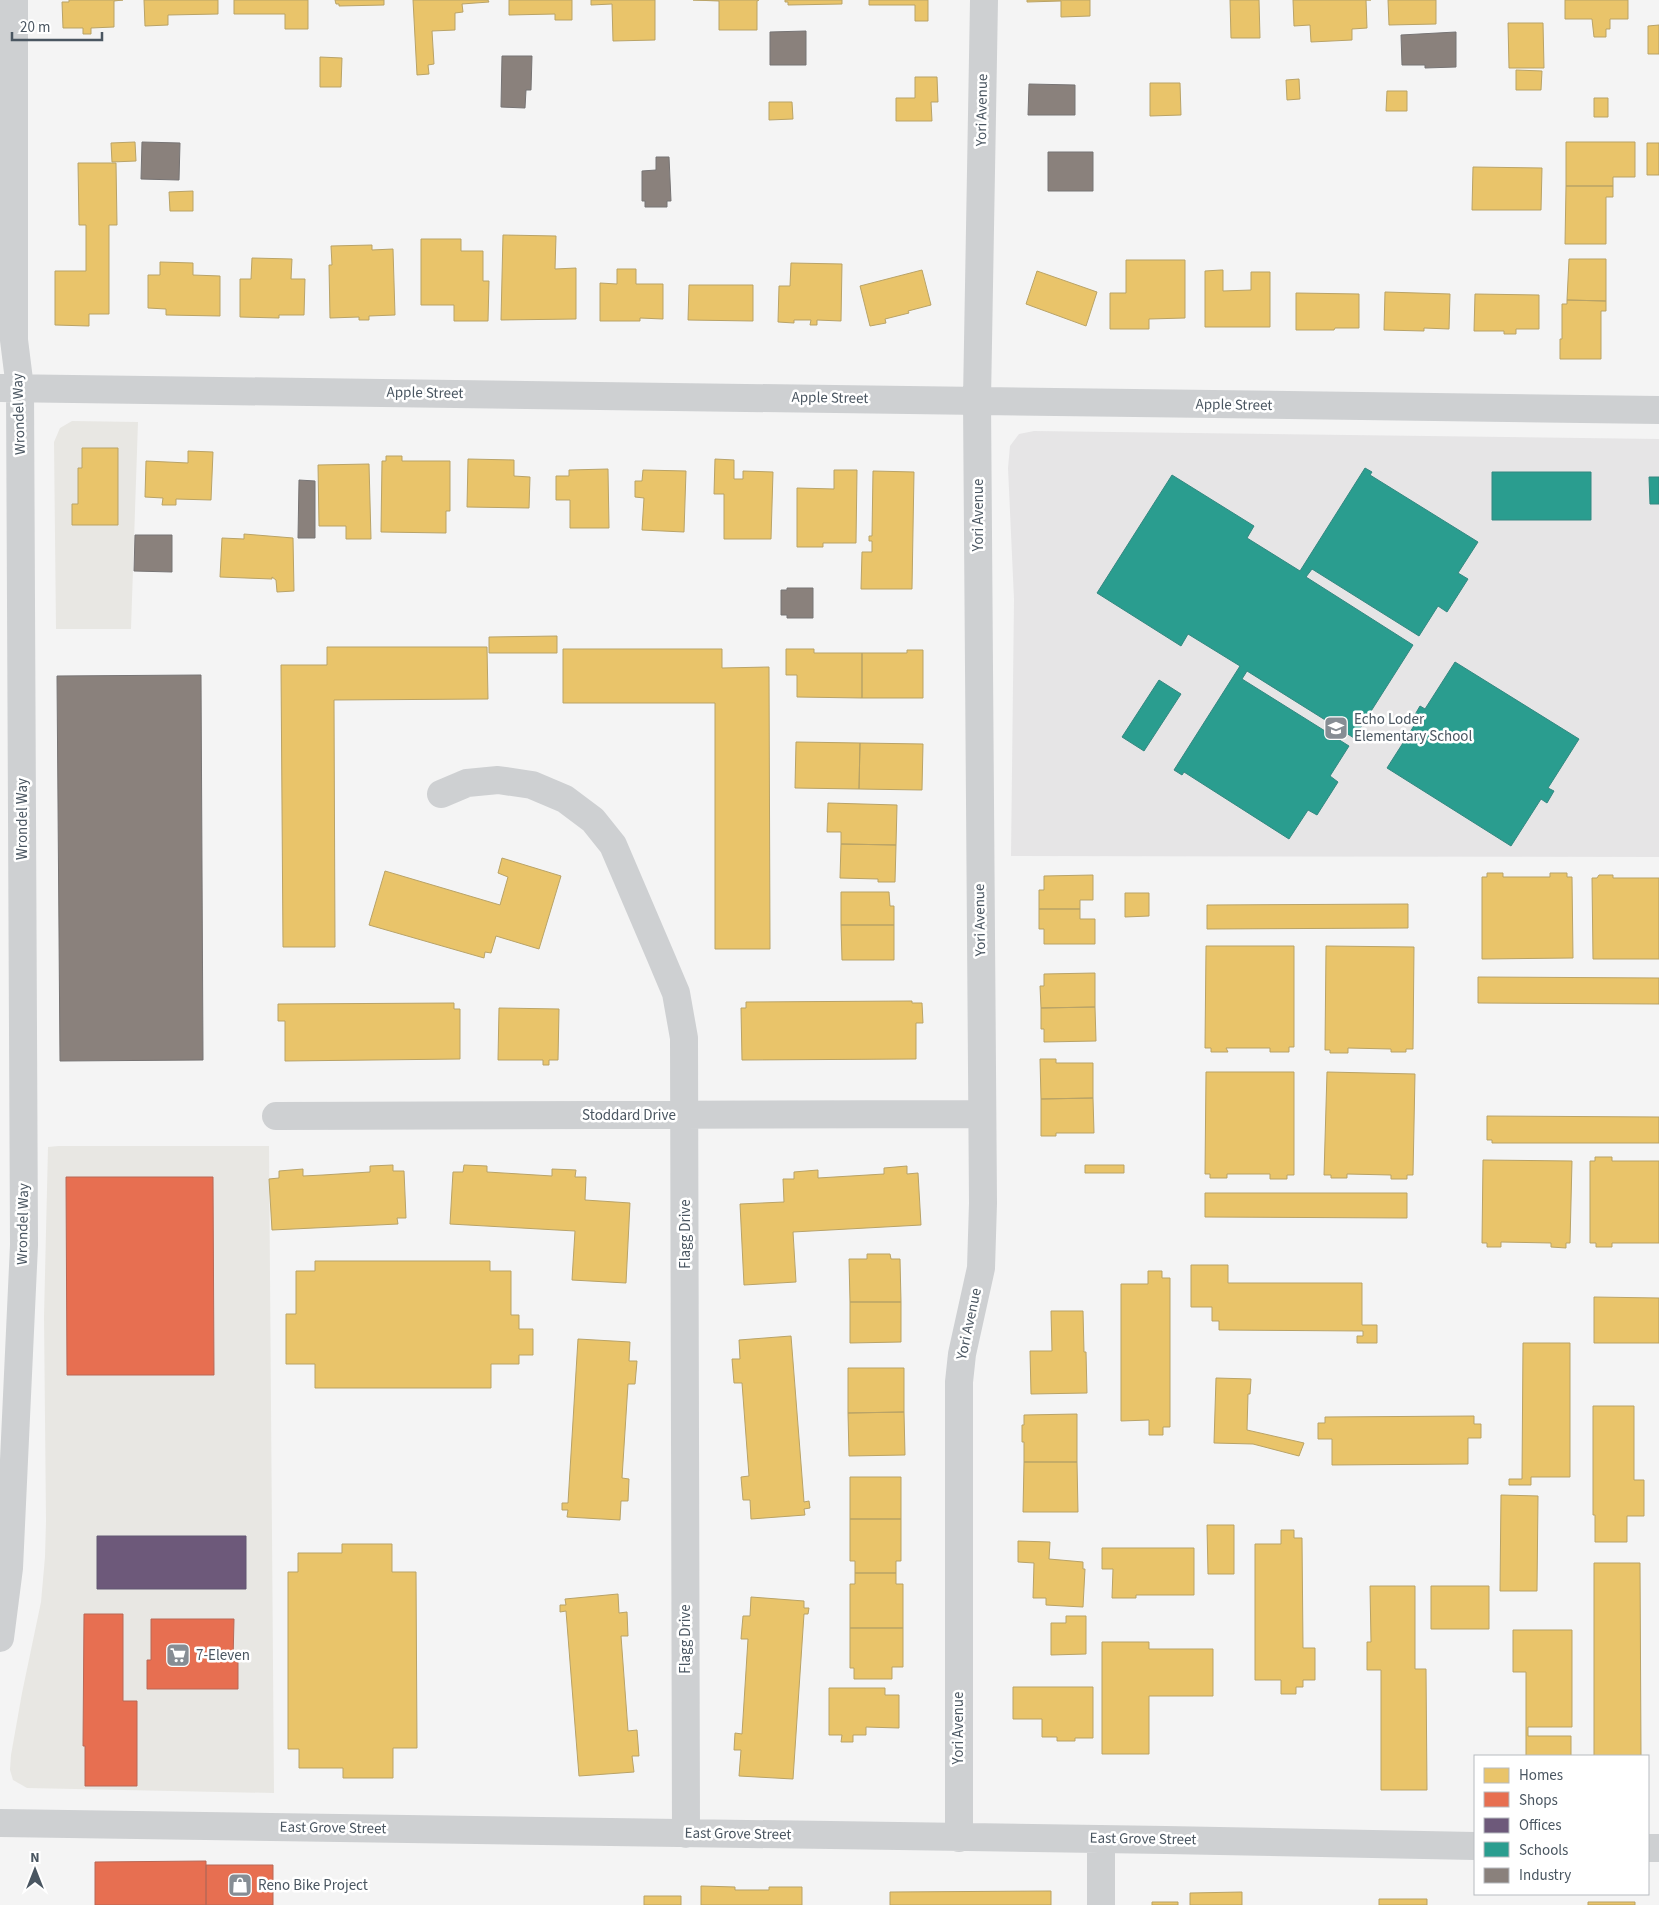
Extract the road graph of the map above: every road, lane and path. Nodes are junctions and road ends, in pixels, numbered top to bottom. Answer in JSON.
{"nodes":[{"id":1,"x":14,"y":0,"type":"edge"},
{"id":2,"x":984,"y":0,"type":"edge"},
{"id":3,"x":10,"y":388,"type":"edge"},
{"id":4,"x":977,"y":400,"type":"junction"},
{"id":5,"x":1659,"y":410,"type":"edge"},
{"id":6,"x":441,"y":794,"type":"dead end"},
{"id":7,"x":982,"y":1114,"type":"junction"},
{"id":8,"x":685,"y":1115,"type":"junction"},
{"id":9,"x":276,"y":1116,"type":"dead end"},
{"id":10,"x":0,"y":1638,"type":"edge"},
{"id":11,"x":0,"y":1823,"type":"edge"},
{"id":12,"x":686,"y":1834,"type":"junction"},
{"id":13,"x":959,"y":1838,"type":"junction"},
{"id":14,"x":1101,"y":1839,"type":"junction"},
{"id":15,"x":1474,"y":1846,"type":"edge"},
{"id":16,"x":1101,"y":1905,"type":"edge"}],
"edges":[{"from":1,"to":3,"type":"street","name":"Wrondel Way"},
{"from":2,"to":4,"type":"street","name":"Yori Avenue"},
{"from":3,"to":4,"type":"street","name":"Apple Street"},
{"from":3,"to":10,"type":"street","name":"Wrondel Way"},
{"from":4,"to":5,"type":"street","name":"Apple Street"},
{"from":4,"to":7,"type":"street","name":"Yori Avenue"},
{"from":6,"to":8,"type":"street","name":"Flagg Drive"},
{"from":7,"to":8,"type":"street","name":"Stoddard Drive"},
{"from":7,"to":13,"type":"street","name":"Yori Avenue"},
{"from":8,"to":9,"type":"street","name":"Stoddard Drive"},
{"from":8,"to":12,"type":"street","name":"Flagg Drive"},
{"from":11,"to":12,"type":"street","name":"East Grove Street"},
{"from":12,"to":13,"type":"street","name":"East Grove Street"},
{"from":13,"to":14,"type":"street","name":"East Grove Street"},
{"from":14,"to":15,"type":"street","name":"East Grove Street"},
{"from":14,"to":16,"type":"street"}]}
